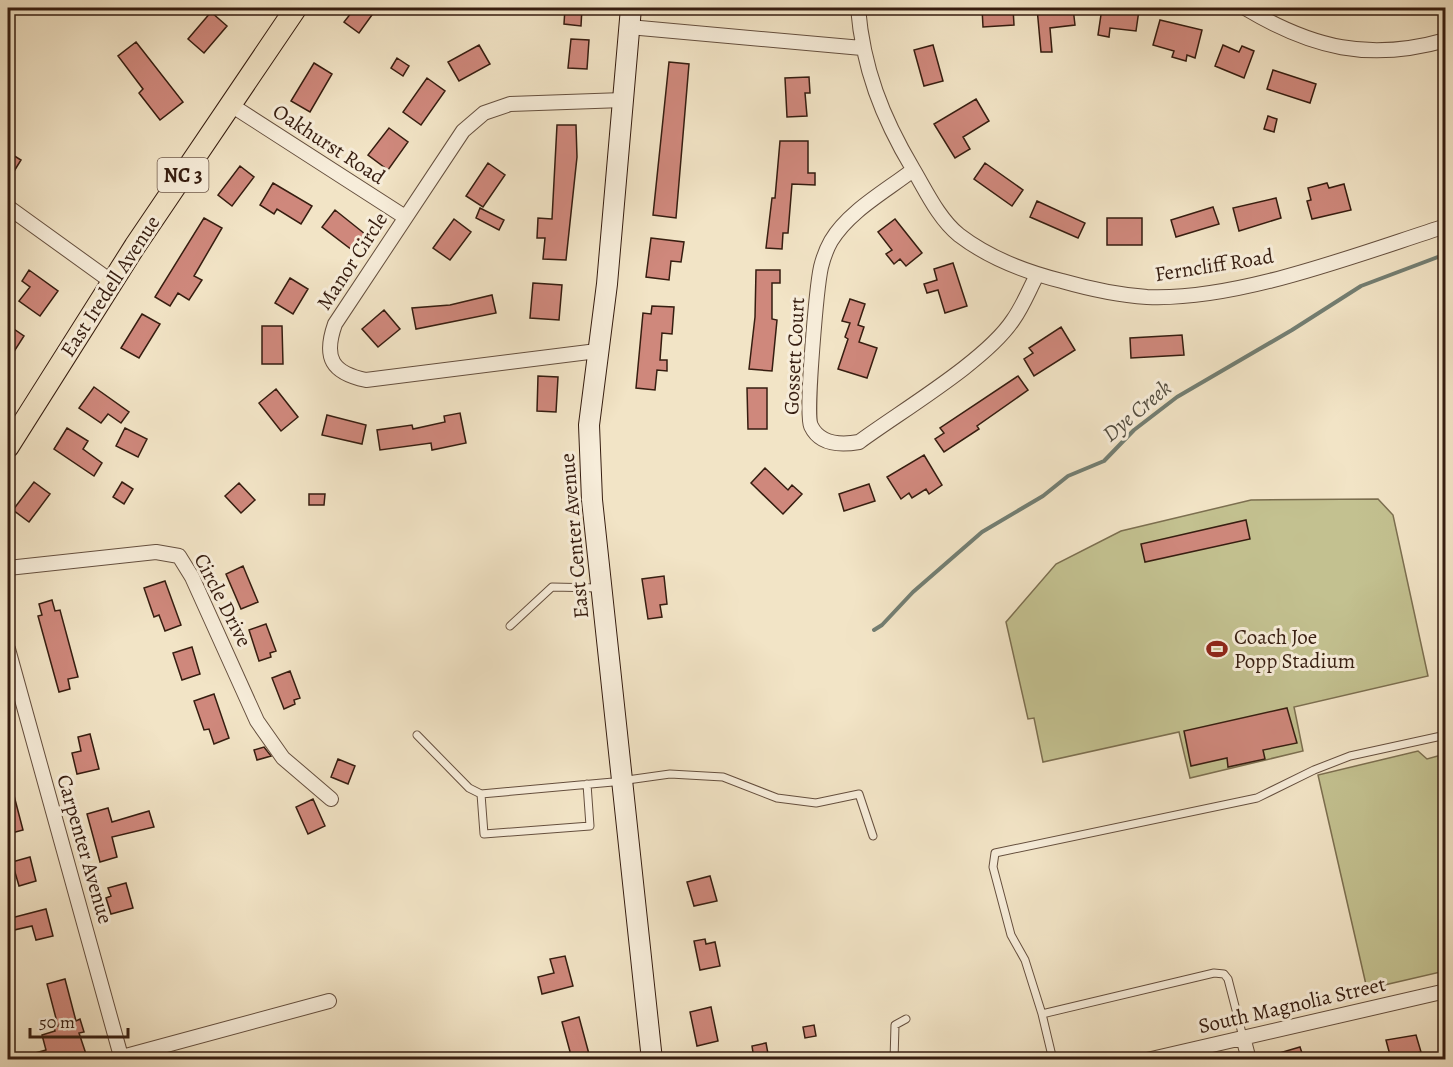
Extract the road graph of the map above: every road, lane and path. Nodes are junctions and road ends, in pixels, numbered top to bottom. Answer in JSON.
{"nodes":[{"id":1,"x":296,"y":8,"type":"edge"},
{"id":2,"x":858,"y":8,"type":"edge"},
{"id":3,"x":1245,"y":8,"type":"edge"},
{"id":4,"x":630,"y":17,"type":"edge"},
{"id":5,"x":1446,"y":40,"type":"edge"},
{"id":6,"x":862,"y":48,"type":"junction"},
{"id":7,"x":623,"y":100,"type":"junction"},
{"id":8,"x":231,"y":105,"type":"junction"},
{"id":9,"x":913,"y":170,"type":"junction"},
{"id":10,"x":8,"y":207,"type":"edge"},
{"id":11,"x":405,"y":218,"type":"junction"},
{"id":12,"x":1446,"y":226,"type":"edge"},
{"id":13,"x":1037,"y":275,"type":"junction"},
{"id":14,"x":112,"y":282,"type":"junction"},
{"id":15,"x":597,"y":351,"type":"junction"},
{"id":16,"x":8,"y":447,"type":"edge"},
{"id":17,"x":8,"y":568,"type":"edge"},
{"id":18,"x":601,"y":588,"type":"junction"},
{"id":19,"x":510,"y":626,"type":"dead end"},
{"id":20,"x":8,"y":649,"type":"edge"},
{"id":21,"x":417,"y":735,"type":"dead end"},
{"id":22,"x":1446,"y":735,"type":"edge"},
{"id":23,"x":622,"y":780,"type":"junction"},
{"id":24,"x":587,"y":784,"type":"junction"},
{"id":25,"x":482,"y":794,"type":"junction"},
{"id":26,"x":331,"y":799,"type":"dead end"},
{"id":27,"x":873,"y":836,"type":"dead end"},
{"id":28,"x":1446,"y":991,"type":"edge"},
{"id":29,"x":329,"y":1001,"type":"dead end"},
{"id":30,"x":1042,"y":1014,"type":"junction"},
{"id":31,"x":906,"y":1019,"type":"dead end"},
{"id":32,"x":1243,"y":1037,"type":"junction"},
{"id":33,"x":122,"y":1058,"type":"edge"},
{"id":34,"x":652,"y":1059,"type":"edge"},
{"id":35,"x":894,"y":1059,"type":"edge"},
{"id":36,"x":1053,"y":1059,"type":"edge"},
{"id":37,"x":1147,"y":1059,"type":"edge"},
{"id":38,"x":1249,"y":1059,"type":"edge"}],
"edges":[{"from":1,"to":8,"type":"main road","name":"East Iredell Avenue","number":"NC 3"},
{"from":2,"to":6,"type":"street","name":"Ferncliff Road"},
{"from":3,"to":5,"type":"street"},
{"from":4,"to":6,"type":"street"},
{"from":4,"to":7,"type":"street","name":"East Center Avenue"},
{"from":6,"to":9,"type":"street","name":"Ferncliff Road"},
{"from":7,"to":11,"type":"street","name":"Manor Circle"},
{"from":7,"to":15,"type":"street","name":"East Center Avenue"},
{"from":8,"to":11,"type":"street","name":"Oakhurst Road"},
{"from":8,"to":14,"type":"main road","name":"East Iredell Avenue","number":"NC 3"},
{"from":9,"to":13,"type":"street","name":"Ferncliff Road"},
{"from":9,"to":13,"type":"street","name":"Gossett Court"},
{"from":10,"to":14,"type":"street"},
{"from":11,"to":15,"type":"street","name":"Manor Circle"},
{"from":12,"to":13,"type":"street","name":"Ferncliff Road"},
{"from":14,"to":16,"type":"main road","name":"East Iredell Avenue","number":"NC 3"},
{"from":15,"to":18,"type":"street","name":"East Center Avenue"},
{"from":17,"to":26,"type":"street","name":"Circle Drive"},
{"from":18,"to":19,"type":"lane"},
{"from":18,"to":23,"type":"street","name":"East Center Avenue"},
{"from":20,"to":33,"type":"street","name":"Carpenter Avenue"},
{"from":21,"to":25,"type":"lane"},
{"from":22,"to":30,"type":"lane"},
{"from":23,"to":24,"type":"lane"},
{"from":23,"to":27,"type":"lane"},
{"from":23,"to":34,"type":"street","name":"East Center Avenue"},
{"from":24,"to":25,"type":"lane"},
{"from":24,"to":25,"type":"lane"},
{"from":28,"to":32,"type":"street","name":"South Magnolia Street"},
{"from":29,"to":33,"type":"street"},
{"from":30,"to":32,"type":"lane"},
{"from":30,"to":36,"type":"lane"},
{"from":31,"to":35,"type":"lane"},
{"from":32,"to":37,"type":"street","name":"South Magnolia Street"},
{"from":32,"to":38,"type":"street"}]}
